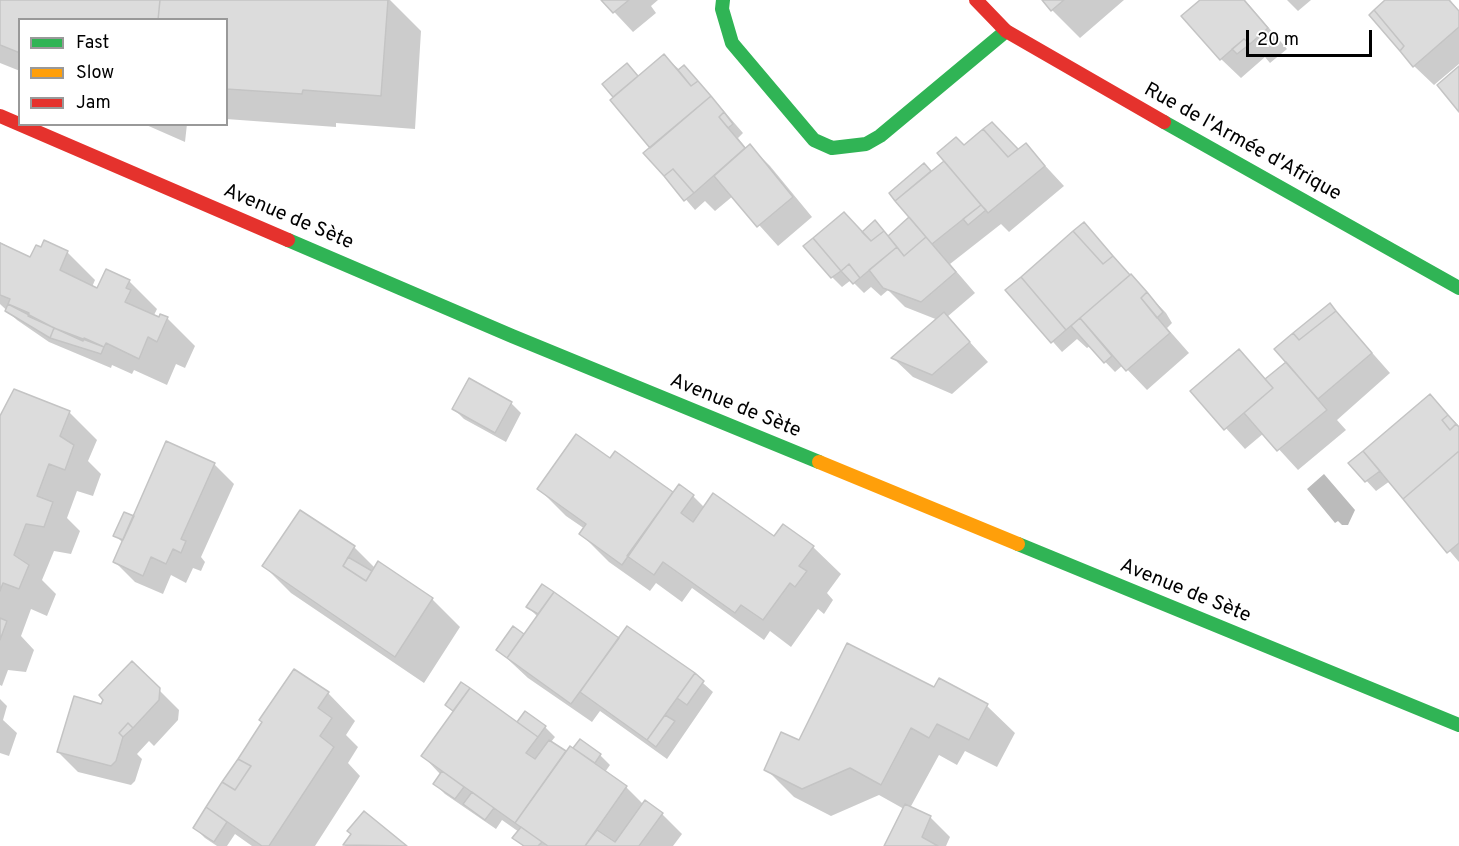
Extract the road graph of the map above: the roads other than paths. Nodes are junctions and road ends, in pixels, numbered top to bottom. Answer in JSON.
{"nodes":[{"id":1,"x":723,"y":0,"type":"edge"},
{"id":2,"x":976,"y":0,"type":"edge"},
{"id":3,"x":1006,"y":31,"type":"junction"},
{"id":4,"x":0,"y":116,"type":"edge"},
{"id":5,"x":18,"y":124,"type":"edge"},
{"id":6,"x":23,"y":126,"type":"edge"},
{"id":7,"x":1459,"y":288,"type":"edge"},
{"id":8,"x":1459,"y":725,"type":"edge"}],
"edges":[{"from":1,"to":3,"type":"main road"},
{"from":2,"to":3,"type":"main road","name":"Rue de l'Armée d'Afrique"},
{"from":3,"to":7,"type":"main road","name":"Rue de l'Armée d'Afrique"},
{"from":4,"to":5,"type":"main road","name":"Avenue de Sète"},
{"from":6,"to":8,"type":"main road","name":"Avenue de Sète"}]}
